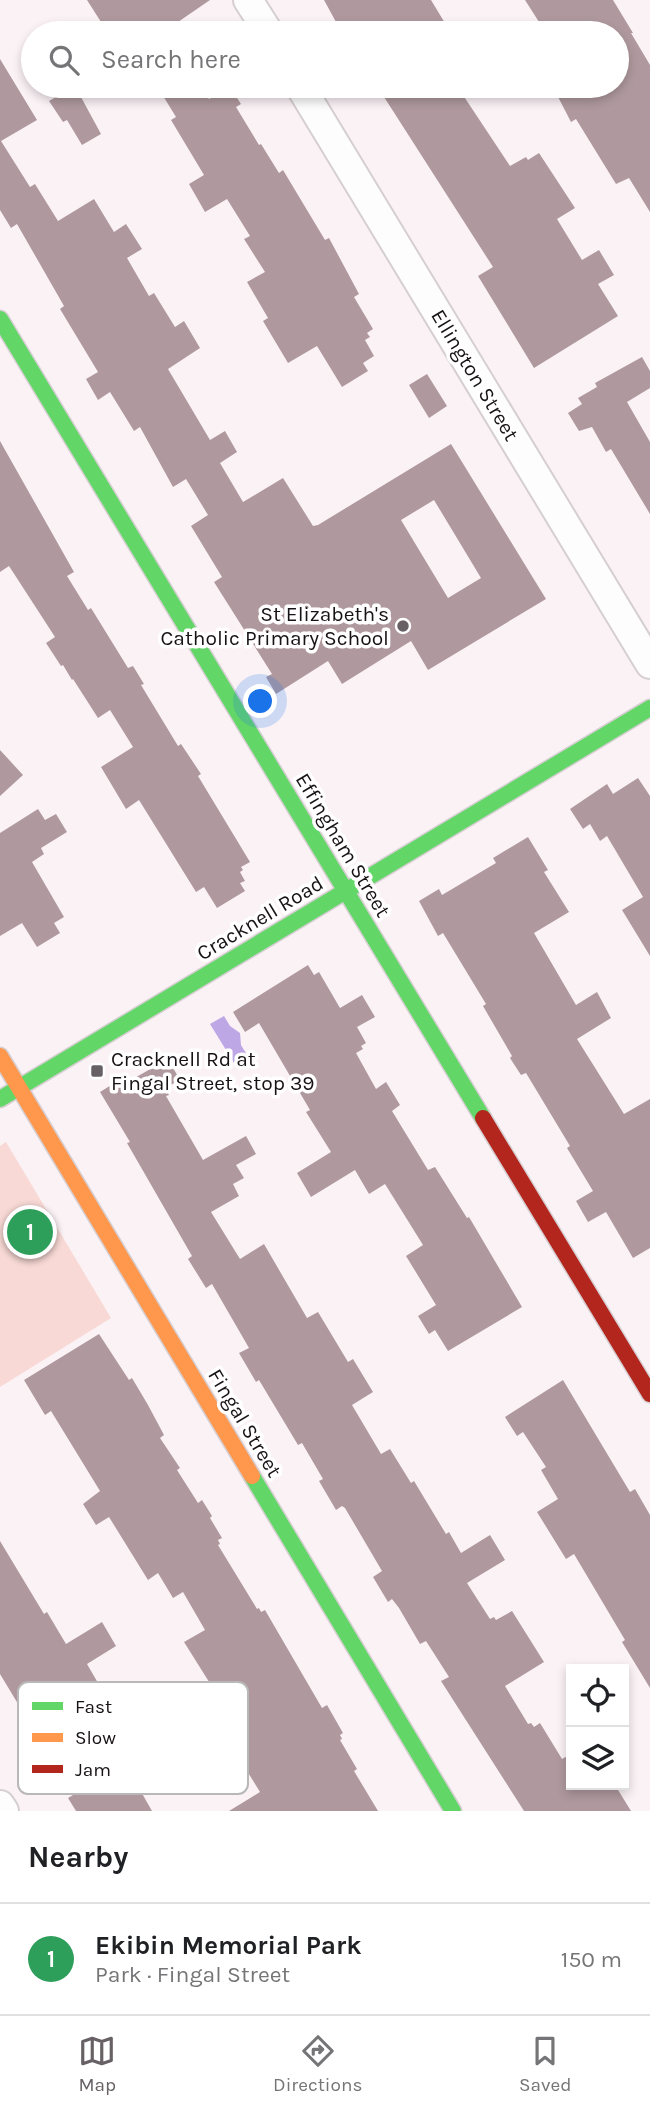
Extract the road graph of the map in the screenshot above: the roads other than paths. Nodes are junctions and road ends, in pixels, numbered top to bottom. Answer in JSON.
{"nodes":[{"id":1,"x":248,"y":0,"type":"edge"},
{"id":2,"x":261,"y":21,"type":"edge"},
{"id":3,"x":307,"y":98,"type":"edge"},
{"id":4,"x":0,"y":318,"type":"edge"},
{"id":5,"x":650,"y":664,"type":"edge"},
{"id":6,"x":650,"y":708,"type":"edge"},
{"id":7,"x":346,"y":891,"type":"junction"},
{"id":8,"x":0,"y":1056,"type":"edge"},
{"id":9,"x":19,"y":1088,"type":"junction"},
{"id":10,"x":0,"y":1099,"type":"edge"},
{"id":11,"x":650,"y":1394,"type":"edge"},
{"id":12,"x":0,"y":1805,"type":"edge"},
{"id":13,"x":4,"y":1811,"type":"edge"},
{"id":14,"x":453,"y":1811,"type":"edge"}],
"edges":[{"from":1,"to":2,"type":"street"},
{"from":3,"to":5,"type":"street","name":"Ellington Street"},
{"from":4,"to":7,"type":"street","name":"Effingham Street"},
{"from":6,"to":7,"type":"street","name":"Cracknell Road"},
{"from":7,"to":9,"type":"street","name":"Cracknell Road"},
{"from":7,"to":11,"type":"street","name":"Effingham Street"},
{"from":8,"to":9,"type":"street","name":"Fingal Street"},
{"from":9,"to":10,"type":"street","name":"Cracknell Road"},
{"from":9,"to":14,"type":"street","name":"Fingal Street"},
{"from":12,"to":13,"type":"street"}]}
